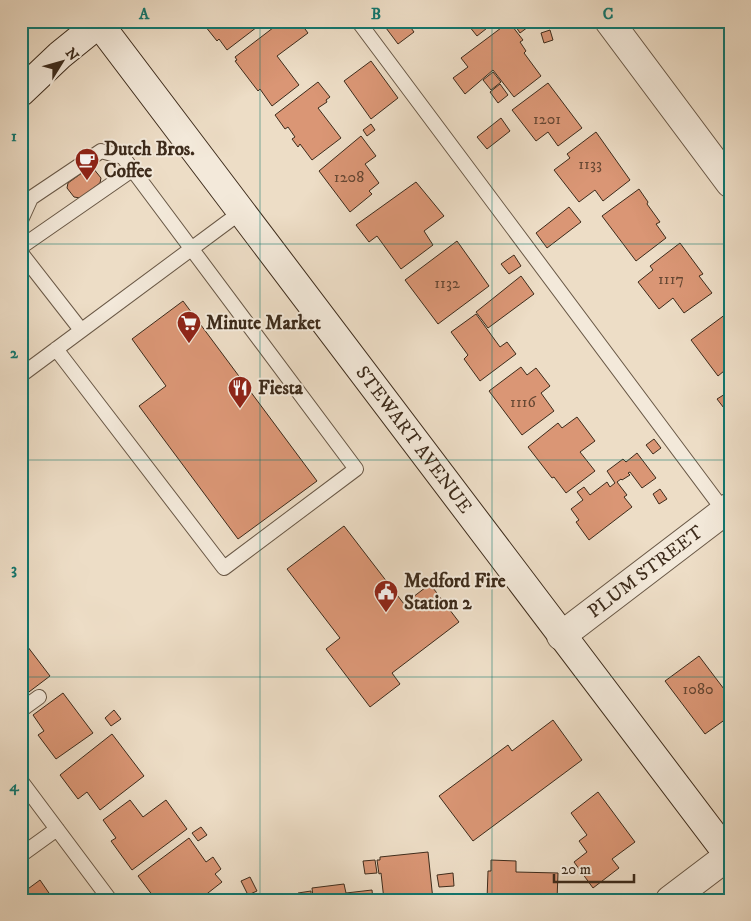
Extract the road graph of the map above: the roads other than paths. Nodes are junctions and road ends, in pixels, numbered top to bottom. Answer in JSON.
{"nodes":[{"id":1,"x":358,"y":21,"type":"edge"},
{"id":2,"x":609,"y":21,"type":"edge"},
{"id":3,"x":99,"y":22,"type":"edge"},
{"id":4,"x":21,"y":92,"type":"edge"},
{"id":5,"x":132,"y":170,"type":"junction"},
{"id":6,"x":730,"y":184,"type":"edge"},
{"id":7,"x":241,"y":212,"type":"junction"},
{"id":8,"x":21,"y":220,"type":"edge"},
{"id":9,"x":21,"y":247,"type":"edge"},
{"id":10,"x":192,"y":248,"type":"junction"},
{"id":11,"x":21,"y":253,"type":"edge"},
{"id":12,"x":81,"y":330,"type":"junction"},
{"id":13,"x":56,"y":349,"type":"junction"},
{"id":14,"x":21,"y":372,"type":"edge"},
{"id":15,"x":727,"y":509,"type":"edge"},
{"id":16,"x":561,"y":636,"type":"junction"},
{"id":17,"x":39,"y":697,"type":"dead end"},
{"id":18,"x":21,"y":710,"type":"edge"},
{"id":19,"x":21,"y":781,"type":"edge"},
{"id":20,"x":57,"y":829,"type":"junction"},
{"id":21,"x":21,"y":855,"type":"edge"},
{"id":22,"x":729,"y":857,"type":"edge"},
{"id":23,"x":110,"y":900,"type":"edge"},
{"id":24,"x":670,"y":900,"type":"edge"}],
"edges":[{"from":1,"to":15,"type":"lane"},
{"from":2,"to":6,"type":"main road"},
{"from":3,"to":4,"type":"main road"},
{"from":3,"to":7,"type":"main road","name":"STEWART AVENUE"},
{"from":5,"to":8,"type":"lane"},
{"from":5,"to":9,"type":"lane"},
{"from":5,"to":10,"type":"lane"},
{"from":7,"to":10,"type":"lane"},
{"from":7,"to":16,"type":"main road","name":"STEWART AVENUE"},
{"from":10,"to":12,"type":"lane"},
{"from":10,"to":13,"type":"lane"},
{"from":11,"to":12,"type":"lane"},
{"from":12,"to":13,"type":"lane"},
{"from":13,"to":14,"type":"lane"},
{"from":15,"to":16,"type":"main road","name":"PLUM STREET"},
{"from":16,"to":22,"type":"main road","name":"STEWART AVENUE"},
{"from":17,"to":18,"type":"lane"},
{"from":19,"to":20,"type":"lane"},
{"from":20,"to":21,"type":"lane"},
{"from":20,"to":23,"type":"lane"},
{"from":22,"to":24,"type":"main road"}]}
